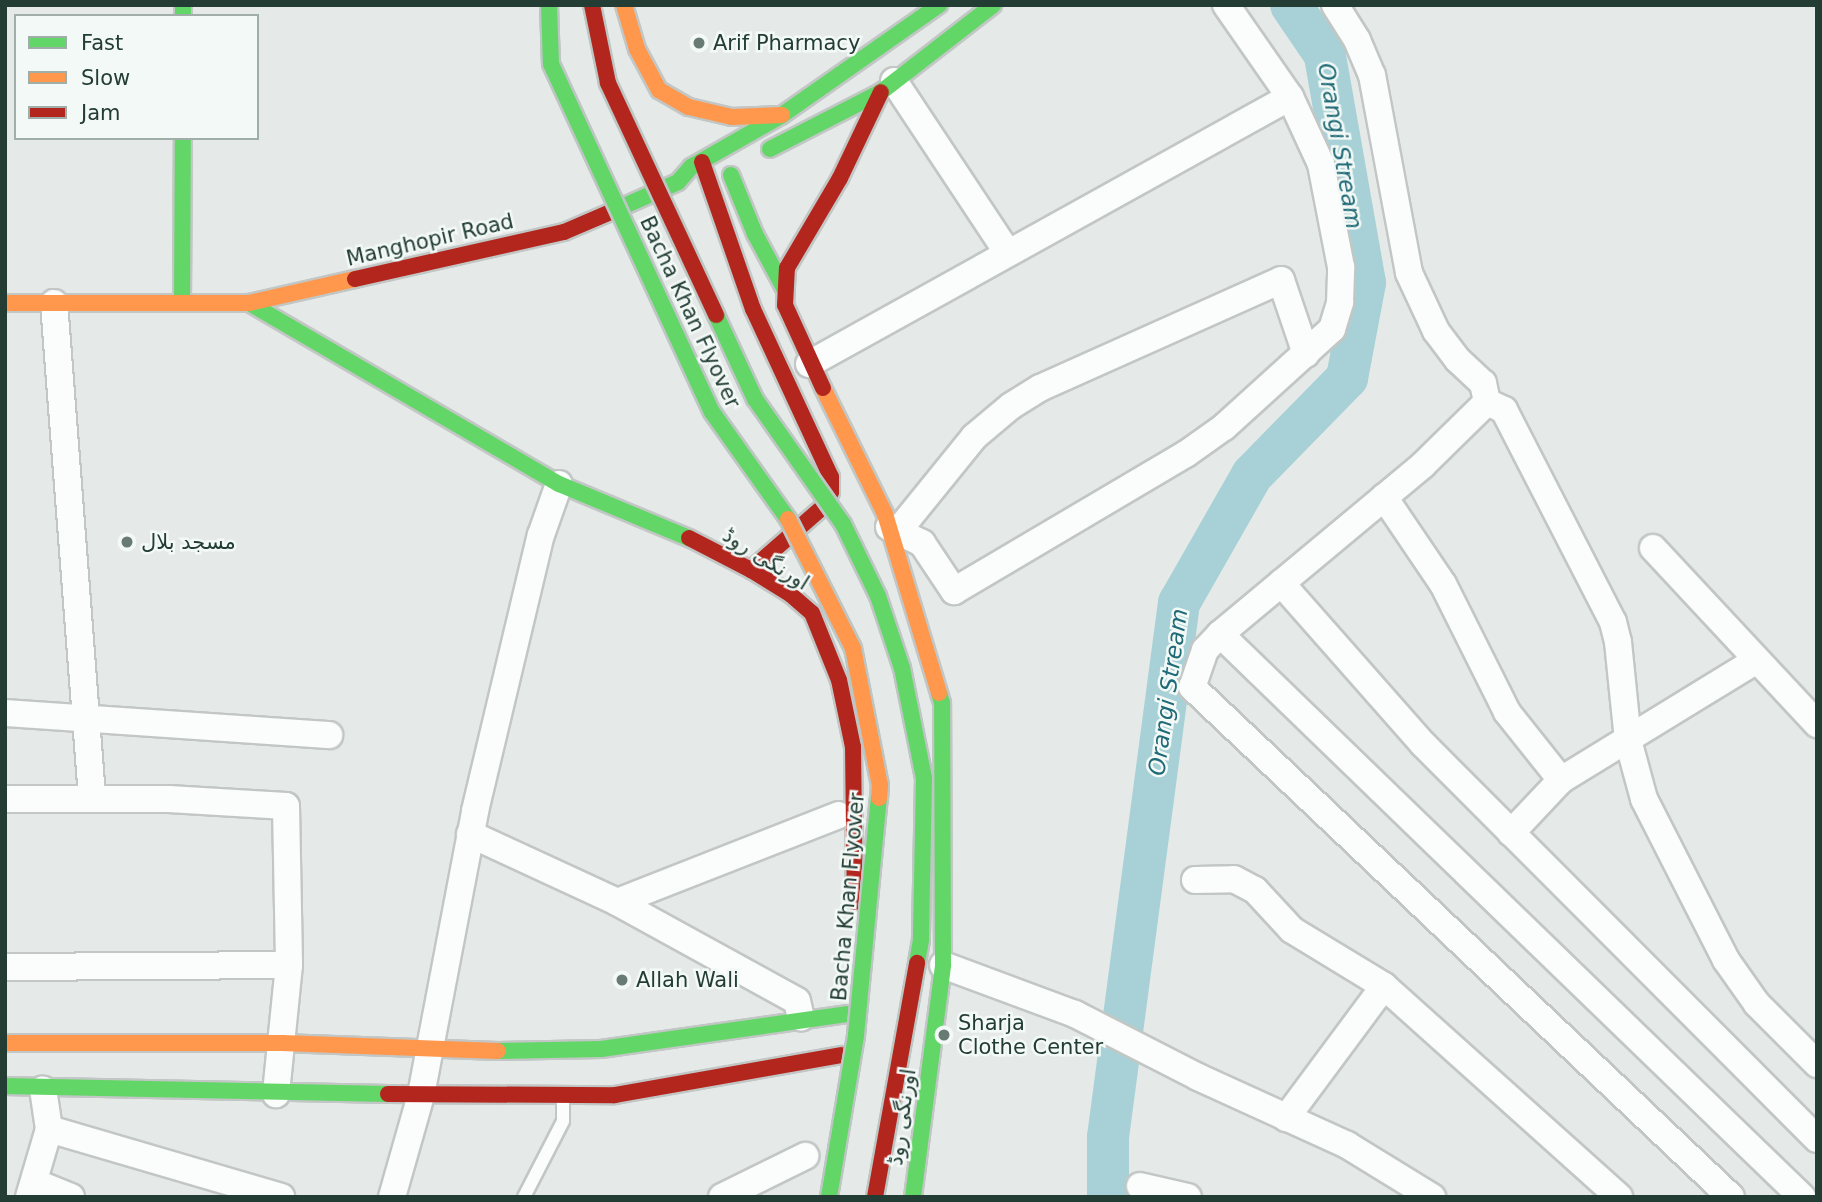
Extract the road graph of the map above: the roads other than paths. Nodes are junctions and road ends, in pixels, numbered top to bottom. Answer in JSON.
{"nodes":[{"id":1,"x":549,"y":5,"type":"edge"},
{"id":2,"x":592,"y":5,"type":"edge"},
{"id":3,"x":624,"y":5,"type":"edge"},
{"id":4,"x":939,"y":5,"type":"edge"},
{"id":5,"x":993,"y":5,"type":"edge"},
{"id":6,"x":1226,"y":5,"type":"edge"},
{"id":7,"x":1335,"y":5,"type":"edge"},
{"id":8,"x":888,"y":86,"type":"junction"},
{"id":9,"x":1290,"y":97,"type":"junction"},
{"id":10,"x":782,"y":116,"type":"junction"},
{"id":11,"x":183,"y":140,"type":"edge"},
{"id":12,"x":721,"y":152,"type":"junction"},
{"id":13,"x":702,"y":162,"type":"junction"},
{"id":14,"x":740,"y":164,"type":"junction"},
{"id":15,"x":710,"y":180,"type":"junction"},
{"id":16,"x":678,"y":183,"type":"junction"},
{"id":17,"x":1008,"y":253,"type":"junction"},
{"id":18,"x":784,"y":288,"type":"junction"},
{"id":19,"x":5,"y":303,"type":"edge"},
{"id":20,"x":54,"y":303,"type":"junction"},
{"id":21,"x":182,"y":303,"type":"junction"},
{"id":22,"x":248,"y":303,"type":"junction"},
{"id":23,"x":1306,"y":354,"type":"junction"},
{"id":24,"x":809,"y":364,"type":"junction"},
{"id":25,"x":1487,"y":402,"type":"junction"},
{"id":26,"x":559,"y":484,"type":"junction"},
{"id":27,"x":1384,"y":498,"type":"junction"},
{"id":28,"x":893,"y":529,"type":"junction"},
{"id":29,"x":1653,"y":548,"type":"dead end"},
{"id":30,"x":751,"y":570,"type":"junction"},
{"id":31,"x":1281,"y":583,"type":"junction"},
{"id":32,"x":1220,"y":634,"type":"junction"},
{"id":33,"x":1755,"y":661,"type":"junction"},
{"id":34,"x":5,"y":713,"type":"edge"},
{"id":35,"x":86,"y":719,"type":"junction"},
{"id":36,"x":1817,"y":724,"type":"edge"},
{"id":37,"x":329,"y":735,"type":"dead end"},
{"id":38,"x":1628,"y":740,"type":"junction"},
{"id":39,"x":1560,"y":780,"type":"junction"},
{"id":40,"x":5,"y":799,"type":"edge"},
{"id":41,"x":92,"y":799,"type":"junction"},
{"id":42,"x":839,"y":815,"type":"dead end"},
{"id":43,"x":1511,"y":833,"type":"junction"},
{"id":44,"x":470,"y":834,"type":"junction"},
{"id":45,"x":1195,"y":880,"type":"dead end"},
{"id":46,"x":617,"y":902,"type":"junction"},
{"id":47,"x":943,"y":964,"type":"junction"},
{"id":48,"x":289,"y":965,"type":"junction"},
{"id":49,"x":5,"y":967,"type":"edge"},
{"id":50,"x":1384,"y":986,"type":"junction"},
{"id":51,"x":847,"y":1014,"type":"junction"},
{"id":52,"x":801,"y":1018,"type":"junction"},
{"id":53,"x":5,"y":1043,"type":"edge"},
{"id":54,"x":282,"y":1043,"type":"junction"},
{"id":55,"x":430,"y":1048,"type":"junction"},
{"id":56,"x":842,"y":1055,"type":"junction"},
{"id":57,"x":1817,"y":1064,"type":"edge"},
{"id":58,"x":5,"y":1086,"type":"edge"},
{"id":59,"x":43,"y":1090,"type":"junction"},
{"id":60,"x":276,"y":1094,"type":"junction"},
{"id":61,"x":421,"y":1096,"type":"junction"},
{"id":62,"x":563,"y":1097,"type":"junction"},
{"id":63,"x":1286,"y":1118,"type":"junction"},
{"id":64,"x":49,"y":1129,"type":"junction"},
{"id":65,"x":1817,"y":1139,"type":"edge"},
{"id":66,"x":805,"y":1156,"type":"dead end"},
{"id":67,"x":1140,"y":1186,"type":"dead end"},
{"id":68,"x":31,"y":1190,"type":"edge"},
{"id":69,"x":71,"y":1197,"type":"edge"},
{"id":70,"x":281,"y":1197,"type":"edge"},
{"id":71,"x":392,"y":1197,"type":"edge"},
{"id":72,"x":524,"y":1197,"type":"edge"},
{"id":73,"x":722,"y":1197,"type":"edge"},
{"id":74,"x":816,"y":1197,"type":"edge"},
{"id":75,"x":830,"y":1197,"type":"edge"},
{"id":76,"x":876,"y":1197,"type":"edge"},
{"id":77,"x":913,"y":1197,"type":"edge"},
{"id":78,"x":1188,"y":1197,"type":"edge"},
{"id":79,"x":1432,"y":1197,"type":"edge"},
{"id":80,"x":1619,"y":1197,"type":"edge"},
{"id":81,"x":1731,"y":1197,"type":"edge"},
{"id":82,"x":1802,"y":1197,"type":"edge"}],
"edges":[{"from":1,"to":75,"type":"street","name":"Bacha Khan Flyover","bridge":true},
{"from":2,"to":76,"type":"street","name":"Bacha Khan Flyover","bridge":true},
{"from":3,"to":10,"type":"street"},
{"from":4,"to":10,"type":"street","name":"Manghopir Road"},
{"from":5,"to":8,"type":"street","name":"Manghopir Road"},
{"from":6,"to":9,"type":"street"},
{"from":7,"to":25,"type":"street"},
{"from":8,"to":14,"type":"street","name":"Manghopir Road"},
{"from":8,"to":17,"type":"street"},
{"from":8,"to":18,"type":"street"},
{"from":9,"to":17,"type":"street"},
{"from":9,"to":23,"type":"street"},
{"from":10,"to":12,"type":"street","name":"Manghopir Road"},
{"from":11,"to":21,"type":"street"},
{"from":12,"to":13,"type":"street","name":"Manghopir Road"},
{"from":12,"to":14,"type":"street","name":"اورنگی روڈ"},
{"from":13,"to":15,"type":"street"},
{"from":13,"to":16,"type":"street","name":"Manghopir Road"},
{"from":14,"to":15,"type":"street","name":"Manghopir Road"},
{"from":14,"to":18,"type":"street","name":"اورنگی روڈ"},
{"from":15,"to":16,"type":"street","name":"Manghopir Road"},
{"from":15,"to":30,"type":"street"},
{"from":16,"to":22,"type":"street","name":"Manghopir Road"},
{"from":17,"to":24,"type":"street"},
{"from":18,"to":24,"type":"street","name":"اورنگی روڈ"},
{"from":19,"to":20,"type":"street","name":"Manghopir Road"},
{"from":20,"to":21,"type":"street","name":"Manghopir Road"},
{"from":20,"to":35,"type":"street"},
{"from":21,"to":22,"type":"street","name":"Manghopir Road"},
{"from":22,"to":26,"type":"street","name":"اورنگی روڈ"},
{"from":23,"to":28,"type":"street"},
{"from":23,"to":28,"type":"street"},
{"from":24,"to":28,"type":"street","name":"اورنگی روڈ"},
{"from":25,"to":27,"type":"street"},
{"from":25,"to":38,"type":"street"},
{"from":26,"to":30,"type":"street","name":"اورنگی روڈ"},
{"from":26,"to":44,"type":"street"},
{"from":27,"to":31,"type":"street"},
{"from":27,"to":39,"type":"street"},
{"from":28,"to":47,"type":"street","name":"اورنگی روڈ"},
{"from":29,"to":33,"type":"street"},
{"from":30,"to":51,"type":"street","name":"اورنگی روڈ"},
{"from":31,"to":32,"type":"street"},
{"from":31,"to":43,"type":"street"},
{"from":32,"to":81,"type":"street"},
{"from":32,"to":82,"type":"street"},
{"from":33,"to":36,"type":"street"},
{"from":33,"to":38,"type":"street"},
{"from":34,"to":35,"type":"street"},
{"from":35,"to":37,"type":"street"},
{"from":35,"to":41,"type":"street"},
{"from":38,"to":39,"type":"street"},
{"from":38,"to":57,"type":"street"},
{"from":39,"to":43,"type":"street"},
{"from":40,"to":41,"type":"street"},
{"from":41,"to":48,"type":"street"},
{"from":42,"to":46,"type":"street"},
{"from":43,"to":65,"type":"street"},
{"from":44,"to":46,"type":"street"},
{"from":44,"to":55,"type":"street"},
{"from":45,"to":50,"type":"street"},
{"from":46,"to":52,"type":"street"},
{"from":47,"to":63,"type":"street"},
{"from":47,"to":77,"type":"street","name":"اورنگی روڈ"},
{"from":48,"to":49,"type":"street"},
{"from":48,"to":54,"type":"street"},
{"from":50,"to":63,"type":"street"},
{"from":50,"to":80,"type":"street"},
{"from":51,"to":52,"type":"street"},
{"from":51,"to":56,"type":"street","name":"اورنگی روڈ"},
{"from":52,"to":55,"type":"street"},
{"from":53,"to":54,"type":"street"},
{"from":54,"to":55,"type":"street"},
{"from":54,"to":60,"type":"street"},
{"from":55,"to":61,"type":"street"},
{"from":56,"to":62,"type":"street"},
{"from":56,"to":74,"type":"street","name":"اورنگی روڈ"},
{"from":58,"to":59,"type":"street"},
{"from":59,"to":60,"type":"street"},
{"from":59,"to":64,"type":"street"},
{"from":60,"to":61,"type":"street"},
{"from":61,"to":62,"type":"street"},
{"from":61,"to":71,"type":"street"},
{"from":62,"to":72,"type":"lane"},
{"from":63,"to":79,"type":"street"},
{"from":64,"to":68,"type":"street"},
{"from":64,"to":70,"type":"street"},
{"from":66,"to":73,"type":"street"},
{"from":67,"to":78,"type":"street"},
{"from":68,"to":69,"type":"street"}]}
